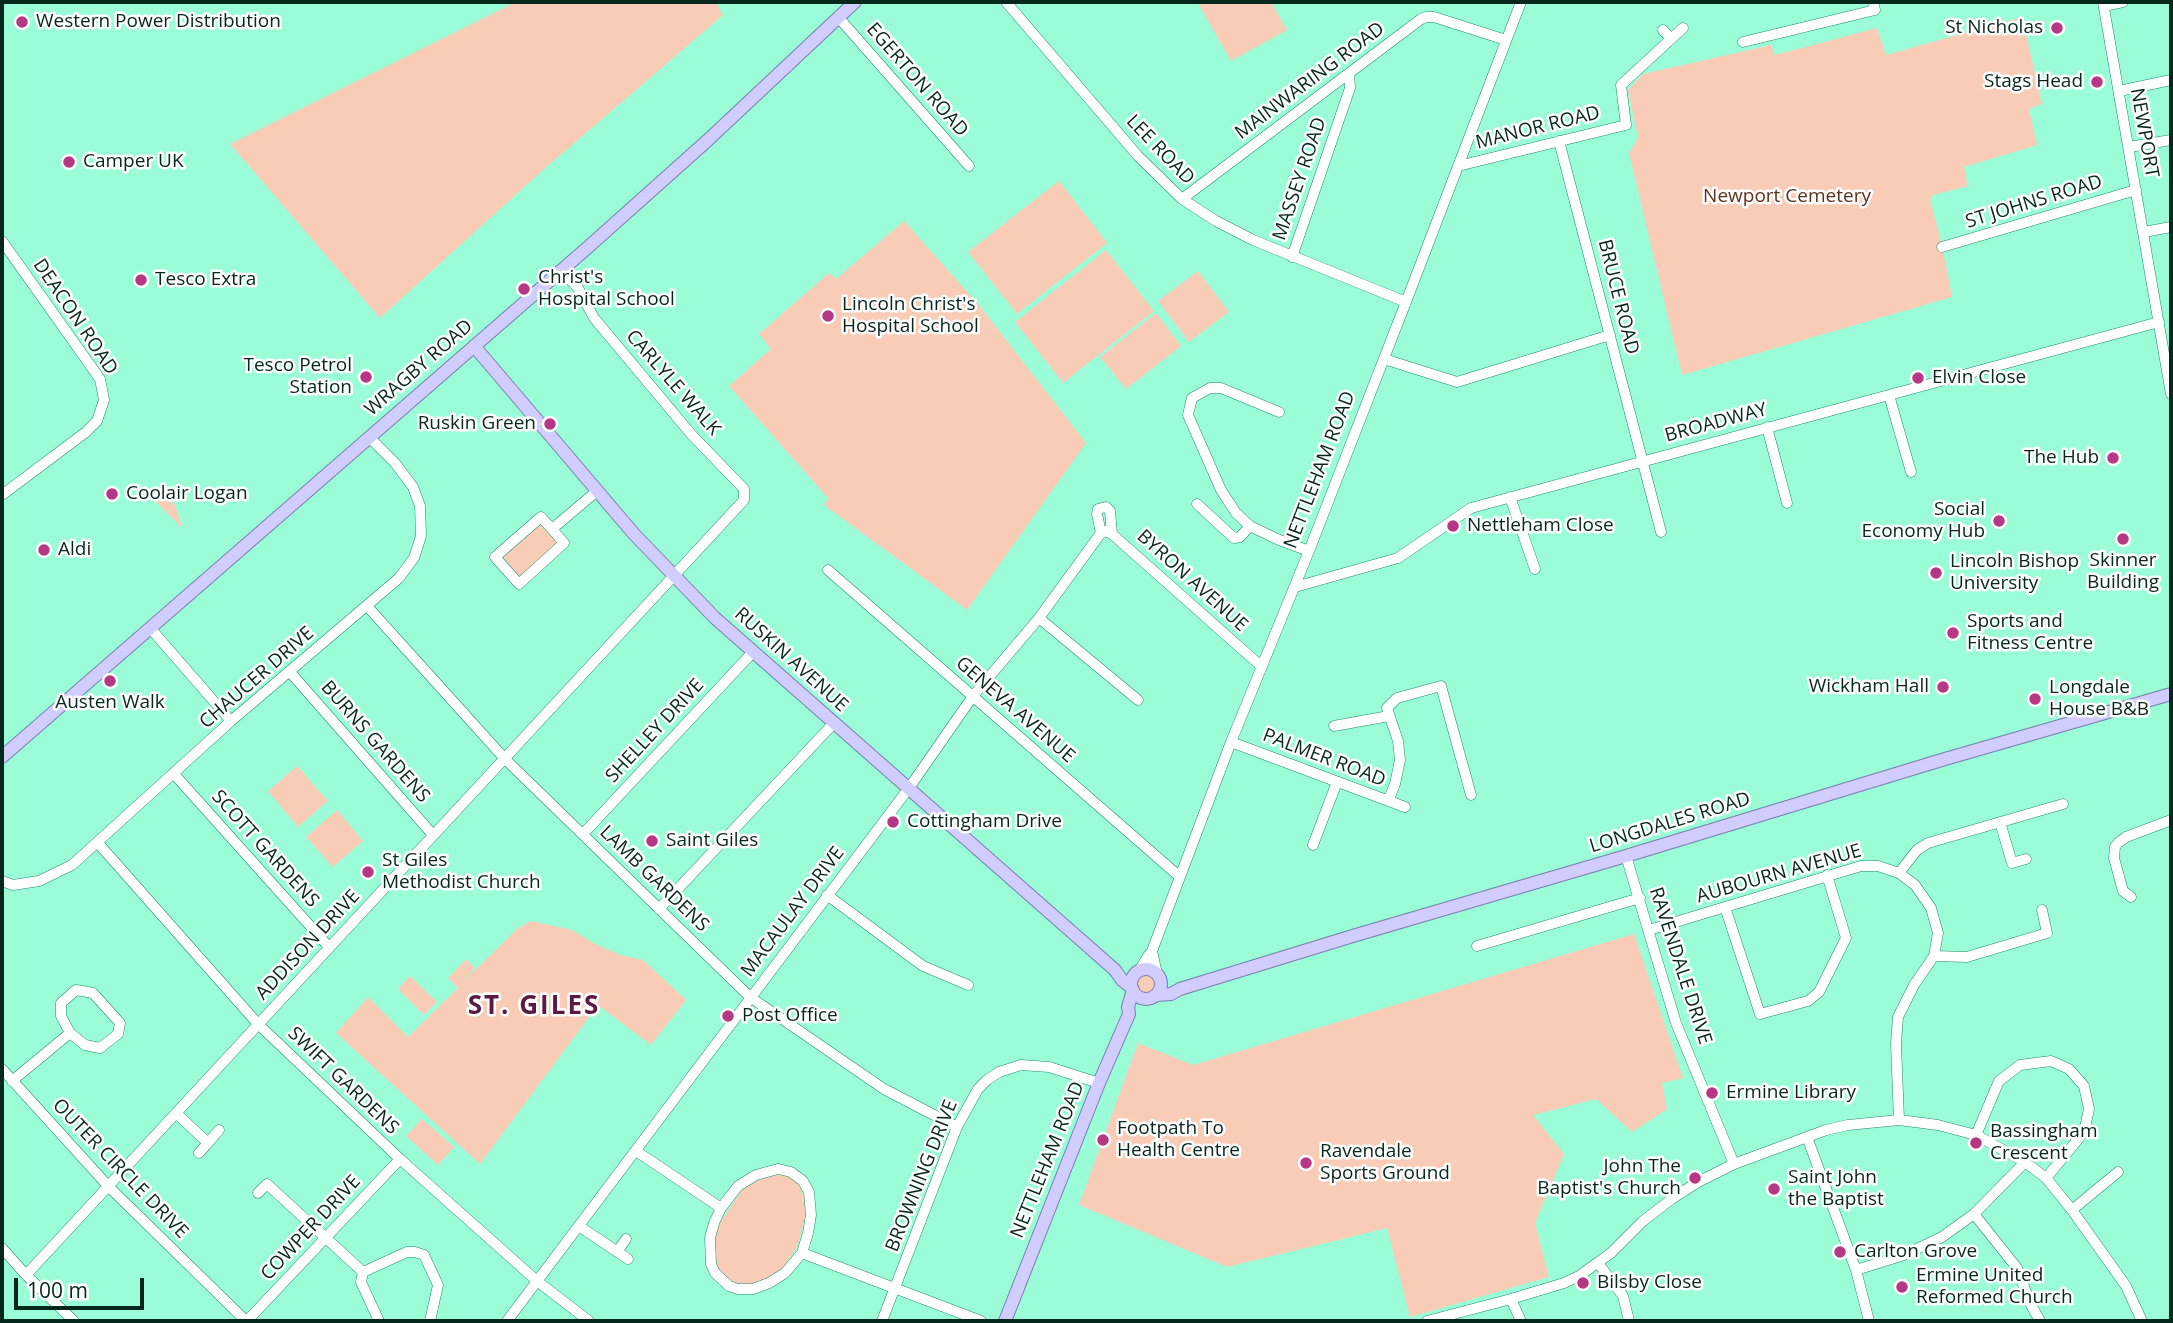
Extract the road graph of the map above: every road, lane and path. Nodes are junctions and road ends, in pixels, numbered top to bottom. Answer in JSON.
{"nodes":[{"id":1,"x":855,"y":2,"type":"edge"},
{"id":2,"x":1006,"y":2,"type":"edge"},
{"id":3,"x":1521,"y":2,"type":"edge"},
{"id":4,"x":1873,"y":2,"type":"edge"},
{"id":5,"x":2123,"y":2,"type":"edge"},
{"id":6,"x":2103,"y":4,"type":"edge"},
{"id":7,"x":839,"y":18,"type":"junction"},
{"id":8,"x":1683,"y":28,"type":"dead end"},
{"id":9,"x":1663,"y":30,"type":"dead end"},
{"id":10,"x":1671,"y":39,"type":"junction"},
{"id":11,"x":1506,"y":40,"type":"junction"},
{"id":12,"x":1743,"y":42,"type":"dead end"},
{"id":13,"x":1349,"y":72,"type":"junction"},
{"id":14,"x":2171,"y":80,"type":"edge"},
{"id":15,"x":2119,"y":91,"type":"junction"},
{"id":16,"x":2171,"y":140,"type":"edge"},
{"id":17,"x":1559,"y":141,"type":"junction"},
{"id":18,"x":2129,"y":147,"type":"junction"},
{"id":19,"x":969,"y":166,"type":"dead end"},
{"id":20,"x":1458,"y":166,"type":"junction"},
{"id":21,"x":2136,"y":190,"type":"junction"},
{"id":22,"x":1182,"y":199,"type":"junction"},
{"id":23,"x":2171,"y":226,"type":"edge"},
{"id":24,"x":2144,"y":232,"type":"junction"},
{"id":25,"x":2,"y":241,"type":"edge"},
{"id":26,"x":1942,"y":247,"type":"dead end"},
{"id":27,"x":1292,"y":257,"type":"junction"},
{"id":28,"x":561,"y":270,"type":"junction"},
{"id":29,"x":1406,"y":302,"type":"junction"},
{"id":30,"x":2159,"y":322,"type":"junction"},
{"id":31,"x":1610,"y":335,"type":"junction"},
{"id":32,"x":474,"y":346,"type":"junction"},
{"id":33,"x":1384,"y":359,"type":"junction"},
{"id":34,"x":2171,"y":394,"type":"edge"},
{"id":35,"x":1889,"y":395,"type":"junction"},
{"id":36,"x":1271,"y":413,"type":"dead end"},
{"id":37,"x":1767,"y":428,"type":"junction"},
{"id":38,"x":369,"y":437,"type":"junction"},
{"id":39,"x":1642,"y":461,"type":"junction"},
{"id":40,"x":1911,"y":472,"type":"dead end"},
{"id":41,"x":597,"y":491,"type":"junction"},
{"id":42,"x":2,"y":495,"type":"edge"},
{"id":43,"x":1510,"y":497,"type":"junction"},
{"id":44,"x":1787,"y":503,"type":"dead end"},
{"id":45,"x":1197,"y":504,"type":"dead end"},
{"id":46,"x":730,"y":516,"type":"joint"},
{"id":47,"x":1250,"y":526,"type":"junction"},
{"id":48,"x":552,"y":529,"type":"junction"},
{"id":49,"x":1661,"y":532,"type":"dead end"},
{"id":50,"x":1101,"y":533,"type":"junction"},
{"id":51,"x":1112,"y":534,"type":"junction"},
{"id":52,"x":1310,"y":551,"type":"junction"},
{"id":53,"x":1535,"y":569,"type":"dead end"},
{"id":54,"x":828,"y":570,"type":"dead end"},
{"id":55,"x":675,"y":576,"type":"junction"},
{"id":56,"x":1295,"y":587,"type":"junction"},
{"id":57,"x":367,"y":606,"type":"junction"},
{"id":58,"x":1039,"y":618,"type":"junction"},
{"id":59,"x":151,"y":629,"type":"junction"},
{"id":60,"x":752,"y":653,"type":"junction"},
{"id":61,"x":1262,"y":667,"type":"junction"},
{"id":62,"x":290,"y":672,"type":"junction"},
{"id":63,"x":2171,"y":694,"type":"edge"},
{"id":64,"x":973,"y":696,"type":"junction"},
{"id":65,"x":1138,"y":700,"type":"dead end"},
{"id":66,"x":1389,"y":716,"type":"junction"},
{"id":67,"x":231,"y":721,"type":"junction"},
{"id":68,"x":833,"y":724,"type":"junction"},
{"id":69,"x":1334,"y":726,"type":"dead end"},
{"id":70,"x":1231,"y":742,"type":"junction"},
{"id":71,"x":2,"y":757,"type":"edge"},
{"id":72,"x":505,"y":758,"type":"junction"},
{"id":73,"x":174,"y":774,"type":"junction"},
{"id":74,"x":1337,"y":782,"type":"junction"},
{"id":75,"x":909,"y":788,"type":"junction"},
{"id":76,"x":1471,"y":795,"type":"dead end"},
{"id":77,"x":1388,"y":801,"type":"junction"},
{"id":78,"x":2063,"y":804,"type":"dead end"},
{"id":79,"x":1405,"y":807,"type":"dead end"},
{"id":80,"x":2171,"y":820,"type":"edge"},
{"id":81,"x":2000,"y":822,"type":"junction"},
{"id":82,"x":583,"y":834,"type":"junction"},
{"id":83,"x":433,"y":835,"type":"junction"},
{"id":84,"x":97,"y":842,"type":"junction"},
{"id":85,"x":1313,"y":845,"type":"dead end"},
{"id":86,"x":1626,"y":856,"type":"junction"},
{"id":87,"x":2026,"y":859,"type":"dead end"},
{"id":88,"x":1899,"y":873,"type":"junction"},
{"id":89,"x":1827,"y":875,"type":"junction"},
{"id":90,"x":1180,"y":877,"type":"junction"},
{"id":91,"x":2,"y":881,"type":"edge"},
{"id":92,"x":827,"y":895,"type":"junction"},
{"id":93,"x":2131,"y":897,"type":"dead end"},
{"id":94,"x":1640,"y":898,"type":"junction"},
{"id":95,"x":1725,"y":907,"type":"junction"},
{"id":96,"x":659,"y":909,"type":"junction"},
{"id":97,"x":2042,"y":910,"type":"dead end"},
{"id":98,"x":1649,"y":930,"type":"junction"},
{"id":99,"x":1477,"y":946,"type":"dead end"},
{"id":100,"x":329,"y":947,"type":"junction"},
{"id":101,"x":1152,"y":951,"type":"junction"},
{"id":102,"x":1934,"y":956,"type":"junction"},
{"id":103,"x":1115,"y":970,"type":"junction"},
{"id":104,"x":1138,"y":972,"type":"junction"},
{"id":105,"x":1158,"y":976,"type":"junction"},
{"id":106,"x":968,"y":985,"type":"dead end"},
{"id":107,"x":1132,"y":989,"type":"junction"},
{"id":108,"x":1180,"y":989,"type":"junction"},
{"id":109,"x":1153,"y":997,"type":"junction"},
{"id":110,"x":750,"y":998,"type":"junction"},
{"id":111,"x":1129,"y":1014,"type":"junction"},
{"id":112,"x":258,"y":1024,"type":"junction"},
{"id":113,"x":71,"y":1033,"type":"junction"},
{"id":114,"x":2,"y":1069,"type":"edge"},
{"id":115,"x":12,"y":1081,"type":"junction"},
{"id":116,"x":1099,"y":1083,"type":"junction"},
{"id":117,"x":177,"y":1114,"type":"junction"},
{"id":118,"x":1899,"y":1120,"type":"junction"},
{"id":119,"x":957,"y":1127,"type":"junction"},
{"id":120,"x":219,"y":1130,"type":"dead end"},
{"id":121,"x":1976,"y":1135,"type":"junction"},
{"id":122,"x":1807,"y":1137,"type":"junction"},
{"id":123,"x":208,"y":1143,"type":"junction"},
{"id":124,"x":636,"y":1151,"type":"junction"},
{"id":125,"x":199,"y":1153,"type":"dead end"},
{"id":126,"x":400,"y":1159,"type":"junction"},
{"id":127,"x":2025,"y":1162,"type":"junction"},
{"id":128,"x":1734,"y":1164,"type":"junction"},
{"id":129,"x":2118,"y":1172,"type":"dead end"},
{"id":130,"x":275,"y":1175,"type":"dead end"},
{"id":131,"x":2046,"y":1178,"type":"junction"},
{"id":132,"x":267,"y":1184,"type":"junction"},
{"id":133,"x":109,"y":1187,"type":"junction"},
{"id":134,"x":258,"y":1193,"type":"dead end"},
{"id":135,"x":721,"y":1208,"type":"junction"},
{"id":136,"x":2071,"y":1210,"type":"junction"},
{"id":137,"x":1974,"y":1214,"type":"junction"},
{"id":138,"x":579,"y":1226,"type":"junction"},
{"id":139,"x":326,"y":1237,"type":"junction"},
{"id":140,"x":626,"y":1239,"type":"dead end"},
{"id":141,"x":2,"y":1248,"type":"edge"},
{"id":142,"x":617,"y":1252,"type":"junction"},
{"id":143,"x":802,"y":1253,"type":"junction"},
{"id":144,"x":628,"y":1259,"type":"dead end"},
{"id":145,"x":1598,"y":1263,"type":"junction"},
{"id":146,"x":1856,"y":1270,"type":"junction"},
{"id":147,"x":363,"y":1272,"type":"junction"},
{"id":148,"x":26,"y":1275,"type":"junction"},
{"id":149,"x":537,"y":1281,"type":"junction"},
{"id":150,"x":895,"y":1288,"type":"junction"},
{"id":151,"x":1511,"y":1299,"type":"junction"},
{"id":152,"x":74,"y":1321,"type":"edge"},
{"id":153,"x":246,"y":1321,"type":"edge"},
{"id":154,"x":379,"y":1321,"type":"edge"},
{"id":155,"x":430,"y":1321,"type":"edge"},
{"id":156,"x":507,"y":1321,"type":"edge"},
{"id":157,"x":589,"y":1321,"type":"edge"},
{"id":158,"x":882,"y":1321,"type":"edge"},
{"id":159,"x":981,"y":1321,"type":"edge"},
{"id":160,"x":1006,"y":1321,"type":"edge"},
{"id":161,"x":1427,"y":1321,"type":"edge"},
{"id":162,"x":1521,"y":1321,"type":"edge"},
{"id":163,"x":1629,"y":1321,"type":"edge"},
{"id":164,"x":1869,"y":1321,"type":"edge"},
{"id":165,"x":2040,"y":1321,"type":"edge"},
{"id":166,"x":2142,"y":1321,"type":"edge"}],
"edges":[{"from":1,"to":7,"type":"main road","name":"WRAGBY ROAD"},
{"from":2,"to":22,"type":"street","name":"LEE ROAD"},
{"from":3,"to":11,"type":"street","name":"NETTLEHAM ROAD"},
{"from":4,"to":12,"type":"street"},
{"from":5,"to":6,"type":"street"},
{"from":6,"to":15,"type":"street","name":"NEWPORT"},
{"from":7,"to":19,"type":"street","name":"EGERTON ROAD"},
{"from":7,"to":28,"type":"main road","name":"WRAGBY ROAD"},
{"from":8,"to":10,"type":"street"},
{"from":9,"to":10,"type":"street"},
{"from":10,"to":17,"type":"street","name":"MANOR ROAD"},
{"from":11,"to":13,"type":"street","name":"MAINWARING ROAD"},
{"from":11,"to":20,"type":"street","name":"NETTLEHAM ROAD"},
{"from":13,"to":22,"type":"street","name":"MAINWARING ROAD"},
{"from":13,"to":27,"type":"street","name":"MASSEY ROAD"},
{"from":14,"to":15,"type":"street"},
{"from":15,"to":18,"type":"street","name":"NEWPORT"},
{"from":16,"to":18,"type":"street"},
{"from":17,"to":20,"type":"street","name":"MANOR ROAD"},
{"from":17,"to":31,"type":"street","name":"BRUCE ROAD"},
{"from":18,"to":21,"type":"street","name":"NEWPORT"},
{"from":20,"to":29,"type":"street","name":"NETTLEHAM ROAD"},
{"from":21,"to":24,"type":"street","name":"NEWPORT"},
{"from":21,"to":26,"type":"street","name":"ST JOHNS ROAD"},
{"from":22,"to":27,"type":"street","name":"LEE ROAD"},
{"from":23,"to":24,"type":"street"},
{"from":24,"to":30,"type":"street","name":"NEWPORT"},
{"from":25,"to":42,"type":"street","name":"DEACON ROAD"},
{"from":27,"to":29,"type":"street","name":"LEE ROAD"},
{"from":28,"to":32,"type":"main road","name":"WRAGBY ROAD"},
{"from":28,"to":46,"type":"street","name":"CARLYLE WALK"},
{"from":29,"to":33,"type":"street","name":"NETTLEHAM ROAD"},
{"from":30,"to":34,"type":"street","name":"NEWPORT"},
{"from":30,"to":35,"type":"street","name":"BROADWAY"},
{"from":31,"to":33,"type":"street"},
{"from":31,"to":39,"type":"street","name":"BRUCE ROAD"},
{"from":32,"to":38,"type":"main road","name":"WRAGBY ROAD"},
{"from":32,"to":41,"type":"main road","name":"RUSKIN AVENUE"},
{"from":33,"to":52,"type":"street","name":"NETTLEHAM ROAD"},
{"from":35,"to":37,"type":"street","name":"BROADWAY"},
{"from":35,"to":40,"type":"street"},
{"from":36,"to":47,"type":"street"},
{"from":37,"to":39,"type":"street","name":"BROADWAY"},
{"from":37,"to":44,"type":"street"},
{"from":38,"to":57,"type":"street","name":"CHAUCER DRIVE"},
{"from":38,"to":59,"type":"main road","name":"WRAGBY ROAD"},
{"from":39,"to":43,"type":"street","name":"BROADWAY"},
{"from":39,"to":49,"type":"street","name":"BRUCE ROAD"},
{"from":41,"to":48,"type":"street"},
{"from":41,"to":55,"type":"main road","name":"RUSKIN AVENUE"},
{"from":43,"to":53,"type":"street"},
{"from":43,"to":56,"type":"street","name":"BROADWAY"},
{"from":45,"to":47,"type":"street"},
{"from":46,"to":55,"type":"street","name":"ADDISON DRIVE"},
{"from":47,"to":52,"type":"street"},
{"from":48,"to":48,"type":"street"},
{"from":50,"to":51,"type":"street"},
{"from":50,"to":51,"type":"street","name":"BYRON AVENUE"},
{"from":50,"to":58,"type":"street","name":"MACAULAY DRIVE"},
{"from":51,"to":61,"type":"street","name":"BYRON AVENUE"},
{"from":52,"to":56,"type":"street","name":"NETTLEHAM ROAD"},
{"from":54,"to":64,"type":"street","name":"GENEVA AVENUE"},
{"from":55,"to":60,"type":"main road","name":"RUSKIN AVENUE"},
{"from":55,"to":72,"type":"street","name":"ADDISON DRIVE"},
{"from":56,"to":61,"type":"street","name":"NETTLEHAM ROAD"},
{"from":57,"to":62,"type":"street","name":"CHAUCER DRIVE"},
{"from":57,"to":72,"type":"street","name":"LAMB GARDENS"},
{"from":58,"to":64,"type":"street","name":"MACAULAY DRIVE"},
{"from":58,"to":65,"type":"street"},
{"from":59,"to":67,"type":"street"},
{"from":59,"to":71,"type":"main road","name":"WRAGBY ROAD"},
{"from":60,"to":68,"type":"main road","name":"RUSKIN AVENUE"},
{"from":60,"to":82,"type":"street","name":"SHELLEY DRIVE"},
{"from":61,"to":70,"type":"street","name":"NETTLEHAM ROAD"},
{"from":62,"to":67,"type":"street","name":"CHAUCER DRIVE"},
{"from":62,"to":83,"type":"street","name":"BURNS GARDENS"},
{"from":63,"to":86,"type":"main road","name":"LONGDALES ROAD"},
{"from":64,"to":75,"type":"street","name":"MACAULAY DRIVE"},
{"from":64,"to":90,"type":"street","name":"GENEVA AVENUE"},
{"from":66,"to":69,"type":"street"},
{"from":66,"to":76,"type":"street"},
{"from":66,"to":77,"type":"street"},
{"from":67,"to":73,"type":"street","name":"CHAUCER DRIVE"},
{"from":68,"to":75,"type":"main road","name":"RUSKIN AVENUE"},
{"from":68,"to":96,"type":"street"},
{"from":70,"to":74,"type":"street","name":"PALMER ROAD"},
{"from":70,"to":90,"type":"street","name":"NETTLEHAM ROAD"},
{"from":72,"to":82,"type":"street","name":"LAMB GARDENS"},
{"from":72,"to":83,"type":"street","name":"ADDISON DRIVE"},
{"from":73,"to":84,"type":"street","name":"CHAUCER DRIVE"},
{"from":73,"to":100,"type":"street","name":"SCOTT GARDENS"},
{"from":74,"to":77,"type":"street","name":"PALMER ROAD"},
{"from":74,"to":85,"type":"street"},
{"from":75,"to":92,"type":"street","name":"MACAULAY DRIVE"},
{"from":75,"to":103,"type":"main road","name":"RUSKIN AVENUE"},
{"from":77,"to":79,"type":"street","name":"PALMER ROAD"},
{"from":78,"to":81,"type":"street"},
{"from":80,"to":93,"type":"street"},
{"from":81,"to":87,"type":"street"},
{"from":81,"to":88,"type":"street"},
{"from":82,"to":96,"type":"street","name":"LAMB GARDENS"},
{"from":83,"to":100,"type":"street","name":"ADDISON DRIVE"},
{"from":84,"to":91,"type":"street","name":"CHAUCER DRIVE"},
{"from":84,"to":112,"type":"street","name":"SWIFT GARDENS"},
{"from":86,"to":94,"type":"street","name":"RAVENDALE DRIVE"},
{"from":86,"to":108,"type":"main road","name":"LONGDALES ROAD"},
{"from":88,"to":89,"type":"street","name":"AUBOURN AVENUE"},
{"from":88,"to":102,"type":"street"},
{"from":89,"to":95,"type":"street","name":"AUBOURN AVENUE"},
{"from":89,"to":95,"type":"street"},
{"from":90,"to":101,"type":"street","name":"NETTLEHAM ROAD"},
{"from":92,"to":106,"type":"street"},
{"from":92,"to":110,"type":"street","name":"MACAULAY DRIVE"},
{"from":94,"to":98,"type":"street","name":"RAVENDALE DRIVE"},
{"from":94,"to":99,"type":"street"},
{"from":95,"to":98,"type":"street","name":"AUBOURN AVENUE"},
{"from":96,"to":110,"type":"street","name":"LAMB GARDENS"},
{"from":97,"to":102,"type":"street"},
{"from":98,"to":128,"type":"street","name":"RAVENDALE DRIVE"},
{"from":100,"to":112,"type":"street","name":"ADDISON DRIVE"},
{"from":101,"to":104,"type":"street","name":"NETTLEHAM ROAD"},
{"from":101,"to":105,"type":"street"},
{"from":102,"to":118,"type":"street"},
{"from":103,"to":104,"type":"main road"},
{"from":103,"to":107,"type":"main road","name":"RUSKIN AVENUE"},
{"from":104,"to":105,"type":"main road"},
{"from":104,"to":107,"type":"main road"},
{"from":105,"to":108,"type":"main road"},
{"from":105,"to":109,"type":"main road"},
{"from":107,"to":109,"type":"main road"},
{"from":107,"to":111,"type":"main road","name":"NETTLEHAM ROAD"},
{"from":108,"to":109,"type":"main road","name":"LONGDALES ROAD"},
{"from":109,"to":111,"type":"main road","name":"NETTLEHAM ROAD"},
{"from":110,"to":119,"type":"street","name":"LAMB GARDENS"},
{"from":110,"to":124,"type":"street","name":"MACAULAY DRIVE"},
{"from":111,"to":116,"type":"main road","name":"NETTLEHAM ROAD"},
{"from":112,"to":117,"type":"street","name":"ADDISON DRIVE"},
{"from":112,"to":126,"type":"street","name":"SWIFT GARDENS"},
{"from":113,"to":113,"type":"street"},
{"from":113,"to":115,"type":"street"},
{"from":114,"to":115,"type":"street","name":"OUTER CIRCLE DRIVE"},
{"from":115,"to":133,"type":"street","name":"OUTER CIRCLE DRIVE"},
{"from":116,"to":119,"type":"street","name":"BROWNING DRIVE"},
{"from":116,"to":160,"type":"main road","name":"NETTLEHAM ROAD"},
{"from":117,"to":123,"type":"street"},
{"from":117,"to":133,"type":"street","name":"ADDISON DRIVE"},
{"from":118,"to":121,"type":"street"},
{"from":118,"to":122,"type":"street"},
{"from":119,"to":150,"type":"street","name":"BROWNING DRIVE"},
{"from":120,"to":123,"type":"street"},
{"from":121,"to":127,"type":"street"},
{"from":121,"to":131,"type":"street"},
{"from":122,"to":128,"type":"street"},
{"from":122,"to":146,"type":"street"},
{"from":123,"to":125,"type":"street"},
{"from":124,"to":135,"type":"street"},
{"from":124,"to":138,"type":"street","name":"MACAULAY DRIVE"},
{"from":126,"to":139,"type":"street","name":"COWPER DRIVE"},
{"from":126,"to":149,"type":"street","name":"SWIFT GARDENS"},
{"from":127,"to":131,"type":"street"},
{"from":127,"to":137,"type":"street"},
{"from":128,"to":145,"type":"street"},
{"from":129,"to":136,"type":"street"},
{"from":130,"to":132,"type":"street"},
{"from":131,"to":136,"type":"street"},
{"from":132,"to":134,"type":"street"},
{"from":132,"to":139,"type":"street"},
{"from":133,"to":148,"type":"street","name":"ADDISON DRIVE"},
{"from":133,"to":153,"type":"street","name":"OUTER CIRCLE DRIVE"},
{"from":135,"to":143,"type":"street"},
{"from":135,"to":143,"type":"street"},
{"from":136,"to":166,"type":"street"},
{"from":137,"to":146,"type":"street"},
{"from":137,"to":165,"type":"street"},
{"from":138,"to":142,"type":"street"},
{"from":138,"to":149,"type":"street","name":"MACAULAY DRIVE"},
{"from":139,"to":147,"type":"street"},
{"from":139,"to":153,"type":"street","name":"COWPER DRIVE"},
{"from":140,"to":142,"type":"street"},
{"from":141,"to":148,"type":"street"},
{"from":142,"to":144,"type":"street"},
{"from":143,"to":150,"type":"street"},
{"from":145,"to":151,"type":"street"},
{"from":145,"to":163,"type":"street"},
{"from":146,"to":164,"type":"street"},
{"from":147,"to":154,"type":"street"},
{"from":147,"to":155,"type":"street"},
{"from":148,"to":152,"type":"street"},
{"from":149,"to":156,"type":"street","name":"MACAULAY DRIVE"},
{"from":149,"to":157,"type":"street","name":"SWIFT GARDENS"},
{"from":150,"to":158,"type":"street","name":"BROWNING DRIVE"},
{"from":150,"to":159,"type":"street"},
{"from":151,"to":161,"type":"street"},
{"from":151,"to":162,"type":"street"}]}
